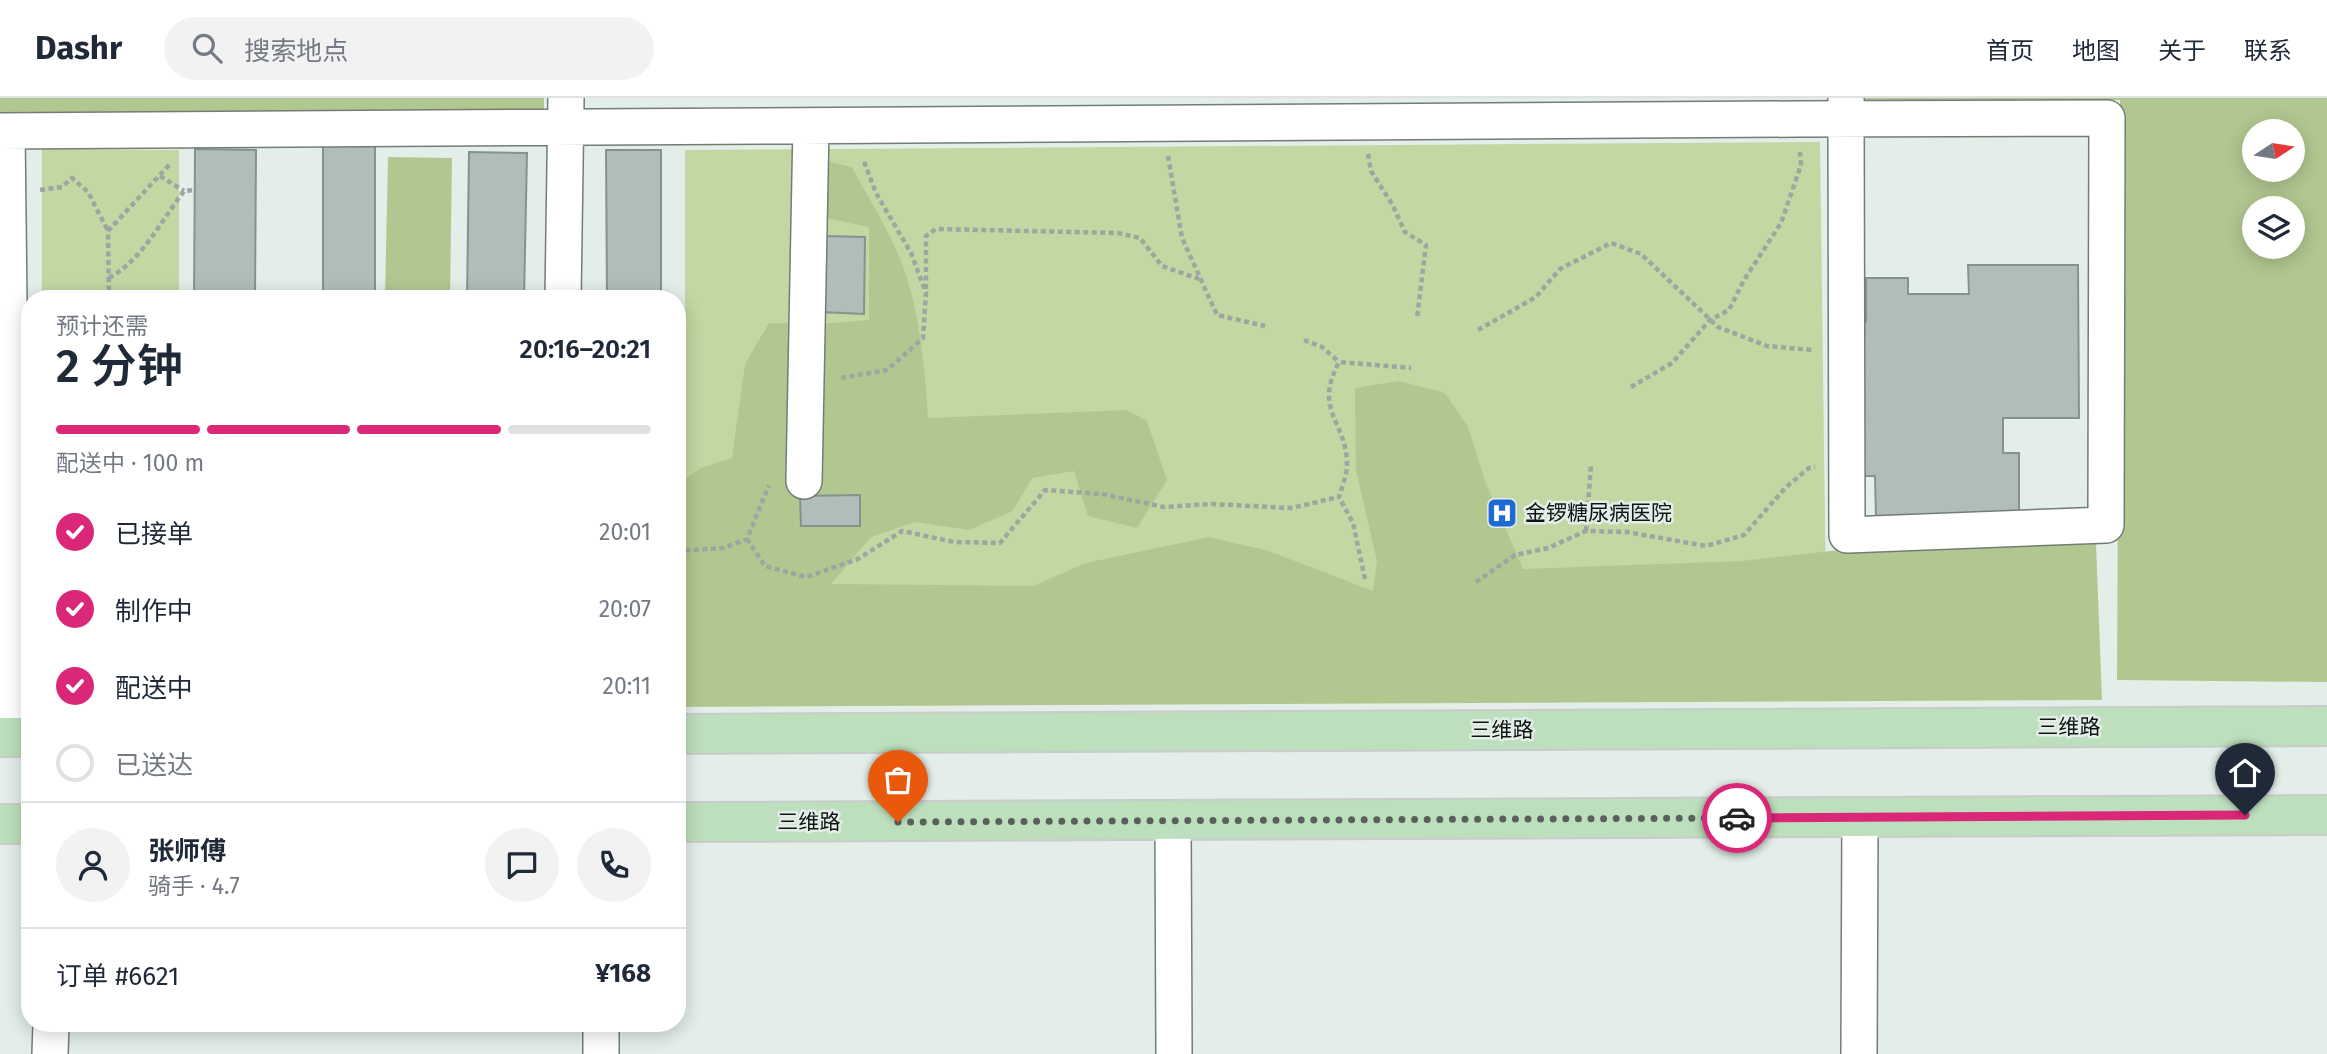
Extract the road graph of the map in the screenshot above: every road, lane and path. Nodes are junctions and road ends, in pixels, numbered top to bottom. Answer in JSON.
{"nodes":[{"id":1,"x":1846,"y":109,"type":"edge"},
{"id":2,"x":566,"y":113,"type":"edge"},
{"id":3,"x":1798,"y":119,"type":"junction"},
{"id":4,"x":1362,"y":122,"type":"junction"},
{"id":5,"x":1162,"y":124,"type":"junction"},
{"id":6,"x":811,"y":126,"type":"junction"},
{"id":7,"x":850,"y":126,"type":"junction"},
{"id":8,"x":180,"y":130,"type":"junction"},
{"id":9,"x":4,"y":131,"type":"edge"},
{"id":10,"x":160,"y":176,"type":"junction"},
{"id":11,"x":8,"y":190,"type":"junction"},
{"id":12,"x":194,"y":190,"type":"dead end"},
{"id":13,"x":184,"y":191,"type":"junction"},
{"id":14,"x":108,"y":231,"type":"junction"},
{"id":15,"x":109,"y":278,"type":"junction"},
{"id":16,"x":1199,"y":279,"type":"junction"},
{"id":17,"x":110,"y":290,"type":"edge"},
{"id":18,"x":563,"y":290,"type":"edge"},
{"id":19,"x":926,"y":293,"type":"junction"},
{"id":20,"x":1417,"y":318,"type":"dead end"},
{"id":21,"x":1710,"y":320,"type":"junction"},
{"id":22,"x":1265,"y":326,"type":"dead end"},
{"id":23,"x":1478,"y":330,"type":"dead end"},
{"id":24,"x":1304,"y":340,"type":"dead end"},
{"id":25,"x":1847,"y":353,"type":"junction"},
{"id":26,"x":1339,"y":362,"type":"junction"},
{"id":27,"x":1411,"y":368,"type":"dead end"},
{"id":28,"x":806,"y":376,"type":"junction"},
{"id":29,"x":1631,"y":387,"type":"dead end"},
{"id":30,"x":5,"y":407,"type":"edge"},
{"id":31,"x":1847,"y":464,"type":"junction"},
{"id":32,"x":1591,"y":465,"type":"dead end"},
{"id":33,"x":804,"y":468,"type":"joint"},
{"id":34,"x":1339,"y":497,"type":"junction"},
{"id":35,"x":1586,"y":531,"type":"junction"},
{"id":36,"x":747,"y":539,"type":"junction"},
{"id":37,"x":686,"y":550,"type":"edge"},
{"id":38,"x":1365,"y":579,"type":"dead end"},
{"id":39,"x":1476,"y":582,"type":"dead end"},
{"id":40,"x":2327,"y":726,"type":"edge"},
{"id":41,"x":686,"y":734,"type":"edge"},
{"id":42,"x":15,"y":737,"type":"edge"},
{"id":43,"x":2327,"y":815,"type":"edge"},
{"id":44,"x":1860,"y":818,"type":"junction"},
{"id":45,"x":686,"y":822,"type":"edge"},
{"id":46,"x":1173,"y":822,"type":"junction"},
{"id":47,"x":0,"y":824,"type":"edge"},
{"id":48,"x":21,"y":824,"type":"edge"},
{"id":49,"x":51,"y":1032,"type":"edge"},
{"id":50,"x":601,"y":1032,"type":"edge"},
{"id":51,"x":50,"y":1054,"type":"edge"},
{"id":52,"x":601,"y":1054,"type":"edge"},
{"id":53,"x":1174,"y":1054,"type":"edge"},
{"id":54,"x":1859,"y":1054,"type":"edge"}],
"edges":[{"from":1,"to":3,"type":"street"},
{"from":1,"to":25,"type":"street"},
{"from":1,"to":31,"type":"street"},
{"from":2,"to":6,"type":"street"},
{"from":2,"to":8,"type":"street"},
{"from":2,"to":18,"type":"street"},
{"from":3,"to":4,"type":"street"},
{"from":3,"to":21,"type":"path"},
{"from":4,"to":5,"type":"street"},
{"from":4,"to":20,"type":"path"},
{"from":5,"to":7,"type":"street"},
{"from":5,"to":16,"type":"path"},
{"from":6,"to":7,"type":"street"},
{"from":6,"to":28,"type":"street"},
{"from":7,"to":19,"type":"path"},
{"from":8,"to":9,"type":"street"},
{"from":8,"to":10,"type":"path"},
{"from":9,"to":11,"type":"street"},
{"from":10,"to":13,"type":"path"},
{"from":10,"to":14,"type":"path"},
{"from":11,"to":14,"type":"path"},
{"from":11,"to":30,"type":"street"},
{"from":12,"to":13,"type":"path"},
{"from":13,"to":15,"type":"path"},
{"from":14,"to":15,"type":"path"},
{"from":15,"to":17,"type":"path"},
{"from":16,"to":19,"type":"path"},
{"from":16,"to":22,"type":"path"},
{"from":19,"to":28,"type":"path"},
{"from":21,"to":23,"type":"path"},
{"from":21,"to":25,"type":"path"},
{"from":21,"to":29,"type":"path"},
{"from":24,"to":26,"type":"path"},
{"from":25,"to":31,"type":"street"},
{"from":26,"to":27,"type":"path"},
{"from":26,"to":34,"type":"path"},
{"from":28,"to":33,"type":"street"},
{"from":30,"to":42,"type":"street"},
{"from":31,"to":35,"type":"path"},
{"from":32,"to":35,"type":"path"},
{"from":33,"to":36,"type":"path"},
{"from":34,"to":36,"type":"path"},
{"from":34,"to":38,"type":"path"},
{"from":35,"to":39,"type":"path"},
{"from":36,"to":37,"type":"path"},
{"from":40,"to":41,"type":"main road","name":"三维路"},
{"from":43,"to":44,"type":"main road","name":"三维路"},
{"from":44,"to":46,"type":"main road","name":"三维路"},
{"from":44,"to":54,"type":"street"},
{"from":45,"to":46,"type":"main road","name":"三维路"},
{"from":46,"to":53,"type":"street"},
{"from":47,"to":48,"type":"main road"},
{"from":49,"to":51,"type":"street"},
{"from":50,"to":52,"type":"street"}]}
